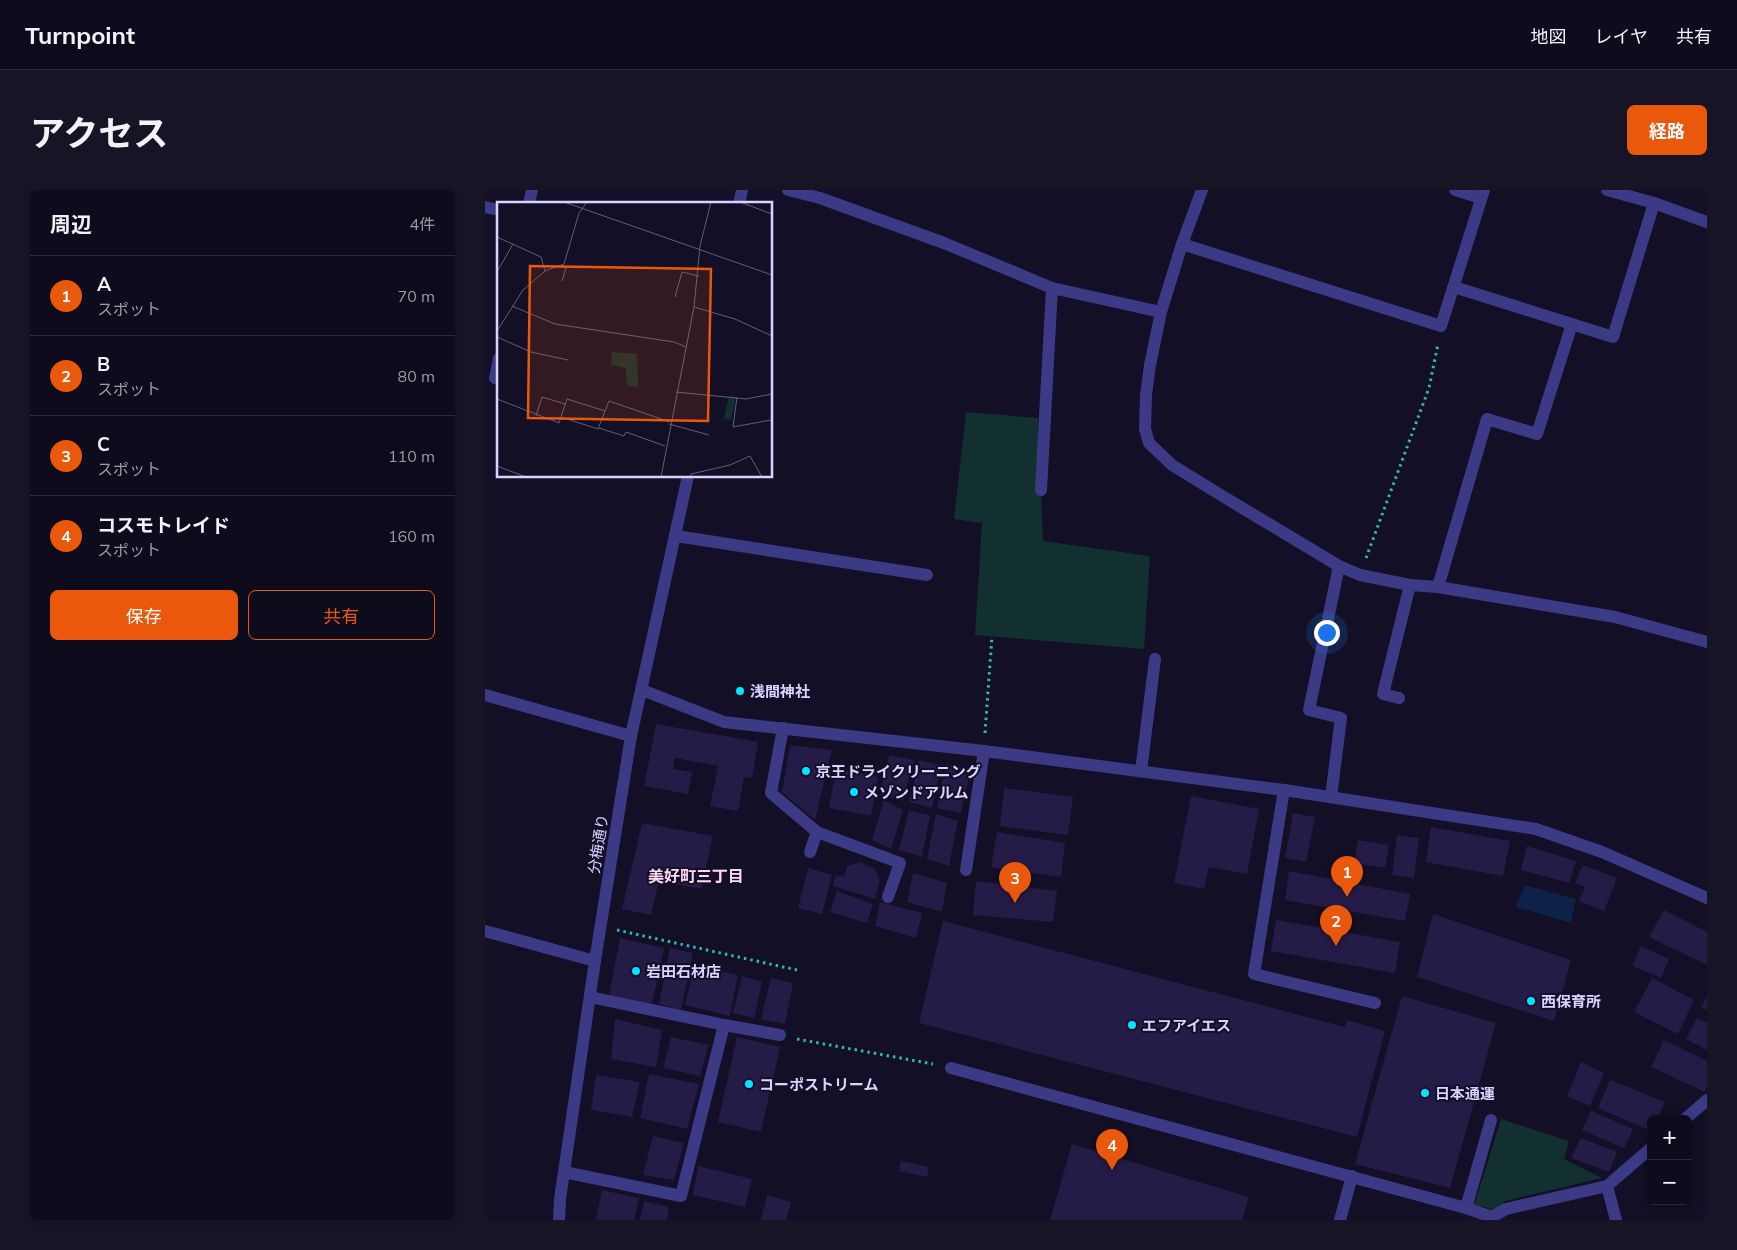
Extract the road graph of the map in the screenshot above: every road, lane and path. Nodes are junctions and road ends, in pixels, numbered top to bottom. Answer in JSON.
{"nodes":[{"id":1,"x":788,"y":190,"type":"edge"},
{"id":2,"x":1202,"y":190,"type":"edge"},
{"id":3,"x":1455,"y":190,"type":"edge"},
{"id":4,"x":1607,"y":190,"type":"edge"},
{"id":5,"x":1483,"y":194,"type":"edge"},
{"id":6,"x":1654,"y":202,"type":"junction"},
{"id":7,"x":1707,"y":222,"type":"edge"},
{"id":8,"x":1182,"y":244,"type":"junction"},
{"id":9,"x":1454,"y":287,"type":"junction"},
{"id":10,"x":1051,"y":288,"type":"junction"},
{"id":11,"x":1161,"y":312,"type":"junction"},
{"id":12,"x":1572,"y":324,"type":"junction"},
{"id":13,"x":1441,"y":326,"type":"junction"},
{"id":14,"x":497,"y":364,"type":"edge"},
{"id":15,"x":493,"y":377,"type":"edge"},
{"id":16,"x":688,"y":478,"type":"edge"},
{"id":17,"x":1041,"y":490,"type":"dead end"},
{"id":18,"x":676,"y":536,"type":"junction"},
{"id":19,"x":1339,"y":566,"type":"junction"},
{"id":20,"x":927,"y":575,"type":"dead end"},
{"id":21,"x":1360,"y":575,"type":"junction"},
{"id":22,"x":1409,"y":585,"type":"junction"},
{"id":23,"x":1438,"y":587,"type":"junction"},
{"id":24,"x":992,"y":636,"type":"dead end"},
{"id":25,"x":1707,"y":642,"type":"edge"},
{"id":26,"x":1155,"y":659,"type":"dead end"},
{"id":27,"x":642,"y":690,"type":"junction"},
{"id":28,"x":485,"y":695,"type":"edge"},
{"id":29,"x":1399,"y":698,"type":"dead end"},
{"id":30,"x":783,"y":728,"type":"junction"},
{"id":31,"x":631,"y":736,"type":"junction"},
{"id":32,"x":984,"y":751,"type":"junction"},
{"id":33,"x":1141,"y":771,"type":"junction"},
{"id":34,"x":1284,"y":790,"type":"junction"},
{"id":35,"x":1331,"y":797,"type":"junction"},
{"id":36,"x":817,"y":832,"type":"junction"},
{"id":37,"x":810,"y":852,"type":"dead end"},
{"id":38,"x":966,"y":870,"type":"dead end"},
{"id":39,"x":888,"y":897,"type":"dead end"},
{"id":40,"x":1707,"y":898,"type":"edge"},
{"id":41,"x":601,"y":927,"type":"junction"},
{"id":42,"x":485,"y":931,"type":"edge"},
{"id":43,"x":595,"y":961,"type":"junction"},
{"id":44,"x":797,"y":970,"type":"dead end"},
{"id":45,"x":590,"y":996,"type":"junction"},
{"id":46,"x":1375,"y":1003,"type":"dead end"},
{"id":47,"x":724,"y":1025,"type":"junction"},
{"id":48,"x":780,"y":1035,"type":"joint"},
{"id":49,"x":951,"y":1068,"type":"joint"},
{"id":50,"x":1707,"y":1100,"type":"edge"},
{"id":51,"x":1690,"y":1115,"type":"edge"},
{"id":52,"x":1491,"y":1120,"type":"dead end"},
{"id":53,"x":1647,"y":1151,"type":"edge"},
{"id":54,"x":564,"y":1172,"type":"junction"},
{"id":55,"x":1352,"y":1176,"type":"junction"},
{"id":56,"x":1607,"y":1186,"type":"junction"},
{"id":57,"x":1466,"y":1208,"type":"junction"},
{"id":58,"x":1491,"y":1218,"type":"edge"},
{"id":59,"x":559,"y":1220,"type":"edge"},
{"id":60,"x":1340,"y":1220,"type":"edge"},
{"id":61,"x":1616,"y":1220,"type":"edge"}],
"edges":[{"from":1,"to":10,"type":"street"},
{"from":2,"to":8,"type":"street"},
{"from":3,"to":5,"type":"street"},
{"from":4,"to":6,"type":"street"},
{"from":5,"to":9,"type":"street"},
{"from":6,"to":7,"type":"street"},
{"from":6,"to":12,"type":"street"},
{"from":8,"to":11,"type":"street"},
{"from":8,"to":13,"type":"street"},
{"from":9,"to":12,"type":"street"},
{"from":9,"to":13,"type":"street"},
{"from":10,"to":11,"type":"street"},
{"from":10,"to":17,"type":"street"},
{"from":11,"to":19,"type":"street"},
{"from":12,"to":23,"type":"street"},
{"from":13,"to":21,"type":"path"},
{"from":14,"to":15,"type":"street"},
{"from":16,"to":18,"type":"street","name":"分梅通り"},
{"from":18,"to":20,"type":"street"},
{"from":18,"to":27,"type":"street","name":"分梅通り"},
{"from":19,"to":21,"type":"street"},
{"from":19,"to":35,"type":"street"},
{"from":21,"to":22,"type":"street"},
{"from":22,"to":23,"type":"street"},
{"from":22,"to":29,"type":"street"},
{"from":23,"to":25,"type":"street"},
{"from":24,"to":32,"type":"path"},
{"from":26,"to":33,"type":"street"},
{"from":27,"to":30,"type":"street"},
{"from":27,"to":31,"type":"street","name":"分梅通り"},
{"from":28,"to":31,"type":"street"},
{"from":30,"to":32,"type":"street"},
{"from":30,"to":36,"type":"street"},
{"from":31,"to":41,"type":"street","name":"分梅通り"},
{"from":32,"to":33,"type":"street"},
{"from":32,"to":38,"type":"street"},
{"from":33,"to":34,"type":"street"},
{"from":34,"to":35,"type":"street"},
{"from":34,"to":46,"type":"street"},
{"from":35,"to":40,"type":"street"},
{"from":36,"to":37,"type":"street"},
{"from":36,"to":39,"type":"street"},
{"from":41,"to":43,"type":"street","name":"分梅通り"},
{"from":41,"to":44,"type":"path"},
{"from":42,"to":43,"type":"street"},
{"from":43,"to":45,"type":"street","name":"分梅通り"},
{"from":45,"to":47,"type":"street"},
{"from":45,"to":54,"type":"street","name":"分梅通り"},
{"from":47,"to":48,"type":"street"},
{"from":47,"to":54,"type":"street"},
{"from":48,"to":49,"type":"path"},
{"from":49,"to":55,"type":"street"},
{"from":50,"to":51,"type":"street"},
{"from":52,"to":57,"type":"street"},
{"from":53,"to":56,"type":"street"},
{"from":54,"to":59,"type":"street","name":"分梅通り"},
{"from":55,"to":57,"type":"street"},
{"from":55,"to":60,"type":"street"},
{"from":56,"to":58,"type":"street"},
{"from":56,"to":61,"type":"street"},
{"from":57,"to":58,"type":"street"}]}
